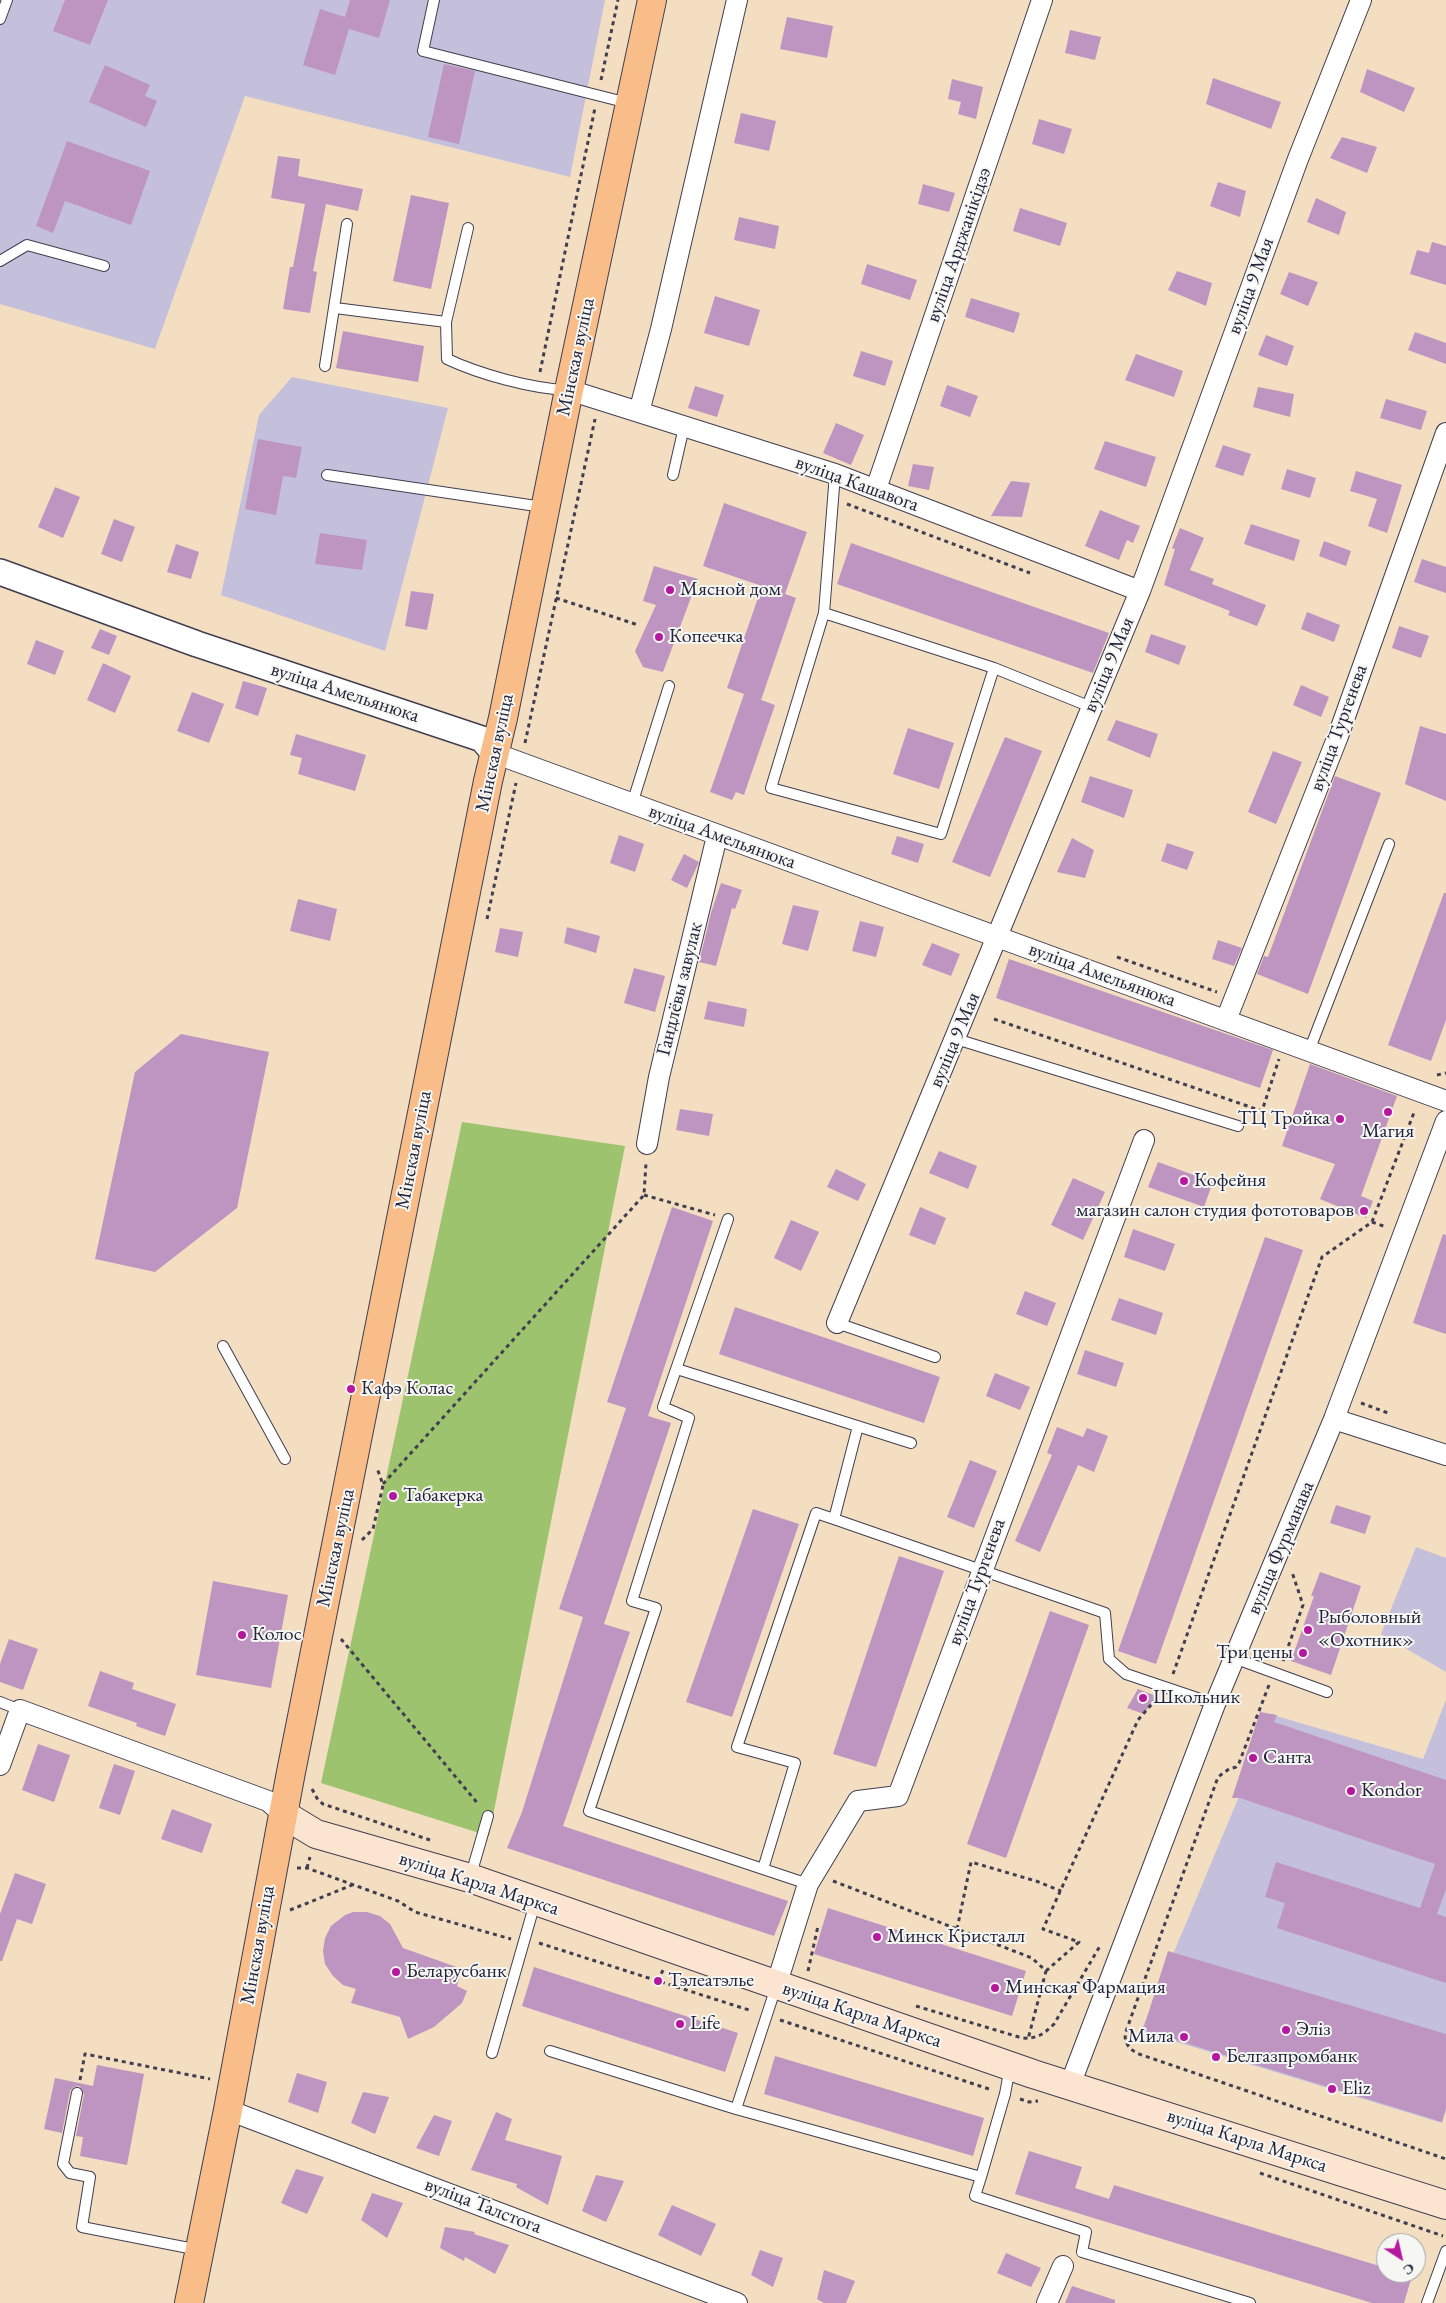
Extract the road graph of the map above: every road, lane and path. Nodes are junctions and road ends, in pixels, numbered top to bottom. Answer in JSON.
{"nodes":[{"id":1,"x":7,"y":0,"type":"edge"},
{"id":2,"x":434,"y":0,"type":"edge"},
{"id":3,"x":652,"y":0,"type":"edge"},
{"id":4,"x":737,"y":0,"type":"edge"},
{"id":5,"x":1042,"y":0,"type":"edge"},
{"id":6,"x":1361,"y":0,"type":"edge"},
{"id":7,"x":0,"y":19,"type":"edge"},
{"id":8,"x":629,"y":104,"type":"junction"},
{"id":9,"x":347,"y":224,"type":"dead end"},
{"id":10,"x":468,"y":228,"type":"dead end"},
{"id":11,"x":0,"y":261,"type":"edge"},
{"id":12,"x":104,"y":266,"type":"dead end"},
{"id":13,"x":335,"y":308,"type":"junction"},
{"id":14,"x":446,"y":322,"type":"junction"},
{"id":15,"x":325,"y":366,"type":"dead end"},
{"id":16,"x":569,"y":390,"type":"junction"},
{"id":17,"x":639,"y":412,"type":"junction"},
{"id":18,"x":595,"y":418,"type":"dead end"},
{"id":19,"x":604,"y":421,"type":"dead end"},
{"id":20,"x":684,"y":427,"type":"junction"},
{"id":21,"x":1446,"y":433,"type":"edge"},
{"id":22,"x":835,"y":474,"type":"junction"},
{"id":23,"x":674,"y":475,"type":"dead end"},
{"id":24,"x":327,"y":476,"type":"dead end"},
{"id":25,"x":876,"y":489,"type":"junction"},
{"id":26,"x":833,"y":498,"type":"junction"},
{"id":27,"x":547,"y":508,"type":"junction"},
{"id":28,"x":0,"y":572,"type":"edge"},
{"id":29,"x":1038,"y":576,"type":"dead end"},
{"id":30,"x":1140,"y":591,"type":"junction"},
{"id":31,"x":556,"y":598,"type":"dead end"},
{"id":32,"x":824,"y":613,"type":"junction"},
{"id":33,"x":638,"y":625,"type":"dead end"},
{"id":34,"x":994,"y":668,"type":"junction"},
{"id":35,"x":670,"y":686,"type":"dead end"},
{"id":36,"x":1091,"y":707,"type":"junction"},
{"id":37,"x":494,"y":753,"type":"junction"},
{"id":38,"x":632,"y":804,"type":"junction"},
{"id":39,"x":717,"y":836,"type":"junction"},
{"id":40,"x":1389,"y":844,"type":"dead end"},
{"id":41,"x":998,"y":937,"type":"junction"},
{"id":42,"x":1116,"y":956,"type":"dead end"},
{"id":43,"x":1235,"y":999,"type":"junction"},
{"id":44,"x":994,"y":1019,"type":"dead end"},
{"id":45,"x":1226,"y":1020,"type":"junction"},
{"id":46,"x":956,"y":1038,"type":"junction"},
{"id":47,"x":1309,"y":1051,"type":"junction"},
{"id":48,"x":1280,"y":1055,"type":"dead end"},
{"id":49,"x":1422,"y":1092,"type":"junction"},
{"id":50,"x":1446,"y":1101,"type":"edge"},
{"id":51,"x":1446,"y":1121,"type":"edge"},
{"id":52,"x":1238,"y":1126,"type":"dead end"},
{"id":53,"x":1144,"y":1140,"type":"dead end"},
{"id":54,"x":647,"y":1144,"type":"joint"},
{"id":55,"x":644,"y":1195,"type":"junction"},
{"id":56,"x":728,"y":1219,"type":"joint"},
{"id":57,"x":1372,"y":1222,"type":"junction"},
{"id":58,"x":1388,"y":1228,"type":"dead end"},
{"id":59,"x":837,"y":1323,"type":"joint"},
{"id":60,"x":224,"y":1346,"type":"dead end"},
{"id":61,"x":935,"y":1357,"type":"dead end"},
{"id":62,"x":677,"y":1368,"type":"junction"},
{"id":63,"x":1334,"y":1419,"type":"junction"},
{"id":64,"x":858,"y":1426,"type":"junction"},
{"id":65,"x":911,"y":1443,"type":"dead end"},
{"id":66,"x":1446,"y":1455,"type":"edge"},
{"id":67,"x":285,"y":1459,"type":"dead end"},
{"id":68,"x":383,"y":1485,"type":"dead end"},
{"id":69,"x":834,"y":1519,"type":"junction"},
{"id":70,"x":982,"y":1570,"type":"junction"},
{"id":71,"x":1291,"y":1570,"type":"dead end"},
{"id":72,"x":339,"y":1637,"type":"dead end"},
{"id":73,"x":1234,"y":1658,"type":"junction"},
{"id":74,"x":1275,"y":1673,"type":"junction"},
{"id":75,"x":1168,"y":1688,"type":"junction"},
{"id":76,"x":1327,"y":1692,"type":"dead end"},
{"id":77,"x":0,"y":1702,"type":"edge"},
{"id":78,"x":1215,"y":1704,"type":"junction"},
{"id":79,"x":20,"y":1710,"type":"junction"},
{"id":80,"x":0,"y":1764,"type":"edge"},
{"id":81,"x":332,"y":1806,"type":"dead end"},
{"id":82,"x":283,"y":1814,"type":"junction"},
{"id":83,"x":488,"y":1816,"type":"joint"},
{"id":84,"x":435,"y":1841,"type":"dead end"},
{"id":85,"x":763,"y":1868,"type":"junction"},
{"id":86,"x":293,"y":1870,"type":"dead end"},
{"id":87,"x":470,"y":1878,"type":"junction"},
{"id":88,"x":828,"y":1879,"type":"dead end"},
{"id":89,"x":353,"y":1884,"type":"junction"},
{"id":90,"x":808,"y":1884,"type":"junction"},
{"id":91,"x":1061,"y":1891,"type":"junction"},
{"id":92,"x":536,"y":1902,"type":"junction"},
{"id":93,"x":283,"y":1913,"type":"dead end"},
{"id":94,"x":820,"y":1916,"type":"dead end"},
{"id":95,"x":957,"y":1929,"type":"junction"},
{"id":96,"x":1103,"y":1939,"type":"dead end"},
{"id":97,"x":524,"y":1941,"type":"junction"},
{"id":98,"x":1046,"y":1971,"type":"junction"},
{"id":99,"x":779,"y":1975,"type":"junction"},
{"id":100,"x":911,"y":2004,"type":"dead end"},
{"id":101,"x":766,"y":2016,"type":"junction"},
{"id":102,"x":1028,"y":2039,"type":"junction"},
{"id":103,"x":550,"y":2051,"type":"dead end"},
{"id":104,"x":492,"y":2053,"type":"dead end"},
{"id":105,"x":1011,"y":2066,"type":"junction"},
{"id":106,"x":213,"y":2080,"type":"dead end"},
{"id":107,"x":1070,"y":2085,"type":"junction"},
{"id":108,"x":77,"y":2093,"type":"joint"},
{"id":109,"x":1005,"y":2094,"type":"junction"},
{"id":110,"x":736,"y":2109,"type":"junction"},
{"id":111,"x":228,"y":2110,"type":"junction"},
{"id":112,"x":1446,"y":2159,"type":"edge"},
{"id":113,"x":981,"y":2176,"type":"junction"},
{"id":114,"x":1446,"y":2205,"type":"edge"},
{"id":115,"x":200,"y":2250,"type":"junction"},
{"id":116,"x":1446,"y":2251,"type":"edge"},
{"id":117,"x":1063,"y":2266,"type":"dead end"},
{"id":118,"x":189,"y":2303,"type":"edge"},
{"id":119,"x":737,"y":2303,"type":"edge"},
{"id":120,"x":1047,"y":2303,"type":"edge"},
{"id":121,"x":1250,"y":2303,"type":"edge"},
{"id":122,"x":1427,"y":2303,"type":"edge"}],
"edges":[{"from":1,"to":7,"type":"lane"},
{"from":2,"to":8,"type":"lane"},
{"from":3,"to":8,"type":"main road","name":"Мінская вуліца"},
{"from":4,"to":17,"type":"street"},
{"from":5,"to":25,"type":"street","name":"вуліца Арджанікідзэ"},
{"from":6,"to":30,"type":"street","name":"вуліца 9 Мая"},
{"from":8,"to":16,"type":"main road","name":"Мінская вуліца"},
{"from":9,"to":13,"type":"lane"},
{"from":10,"to":14,"type":"lane"},
{"from":11,"to":12,"type":"lane"},
{"from":13,"to":14,"type":"lane"},
{"from":13,"to":15,"type":"lane"},
{"from":14,"to":16,"type":"lane"},
{"from":16,"to":17,"type":"street","name":"вуліца Кашавога"},
{"from":16,"to":27,"type":"main road","name":"Мінская вуліца"},
{"from":17,"to":20,"type":"street","name":"вуліца Кашавога"},
{"from":18,"to":19,"type":"path"},
{"from":20,"to":22,"type":"street","name":"вуліца Кашавога"},
{"from":20,"to":23,"type":"lane"},
{"from":21,"to":43,"type":"street","name":"вуліца Тургенева"},
{"from":22,"to":25,"type":"street","name":"вуліца Кашавога"},
{"from":22,"to":26,"type":"lane"},
{"from":24,"to":27,"type":"lane"},
{"from":25,"to":30,"type":"street","name":"вуліца Кашавога"},
{"from":26,"to":29,"type":"path"},
{"from":26,"to":32,"type":"lane"},
{"from":27,"to":37,"type":"main road","name":"Мінская вуліца"},
{"from":28,"to":37,"type":"street","name":"вуліца Амельянюка"},
{"from":30,"to":36,"type":"street","name":"вуліца 9 Мая"},
{"from":31,"to":33,"type":"path"},
{"from":32,"to":34,"type":"lane"},
{"from":32,"to":34,"type":"lane"},
{"from":34,"to":36,"type":"lane"},
{"from":35,"to":38,"type":"lane"},
{"from":36,"to":41,"type":"street","name":"вуліца 9 Мая"},
{"from":37,"to":38,"type":"street","name":"вуліца Амельянюка"},
{"from":37,"to":82,"type":"main road","name":"Мінская вуліца"},
{"from":38,"to":39,"type":"street","name":"вуліца Амельянюка"},
{"from":39,"to":41,"type":"street","name":"вуліца Амельянюка"},
{"from":39,"to":54,"type":"street","name":"Гандлёвы завулак"},
{"from":40,"to":47,"type":"lane"},
{"from":41,"to":45,"type":"street","name":"вуліца Амельянюка"},
{"from":41,"to":46,"type":"street","name":"вуліца 9 Мая"},
{"from":42,"to":43,"type":"path"},
{"from":43,"to":45,"type":"street","name":"вуліца Тургенева"},
{"from":44,"to":48,"type":"path"},
{"from":45,"to":47,"type":"street","name":"вуліца Амельянюка"},
{"from":46,"to":52,"type":"lane"},
{"from":46,"to":59,"type":"street","name":"вуліца 9 Мая"},
{"from":47,"to":49,"type":"street","name":"вуліца Амельянюка"},
{"from":49,"to":50,"type":"street","name":"вуліца Амельянюка"},
{"from":49,"to":57,"type":"path"},
{"from":51,"to":63,"type":"street","name":"вуліца Фурманава"},
{"from":53,"to":70,"type":"street","name":"вуліца Тургенева"},
{"from":54,"to":55,"type":"path"},
{"from":55,"to":56,"type":"path"},
{"from":55,"to":68,"type":"path"},
{"from":56,"to":62,"type":"lane"},
{"from":57,"to":58,"type":"path"},
{"from":57,"to":75,"type":"path"},
{"from":59,"to":61,"type":"lane"},
{"from":60,"to":67,"type":"lane"},
{"from":62,"to":64,"type":"lane"},
{"from":62,"to":85,"type":"lane"},
{"from":63,"to":66,"type":"street"},
{"from":63,"to":73,"type":"street","name":"вуліца Фурманава"},
{"from":64,"to":65,"type":"lane"},
{"from":64,"to":69,"type":"lane"},
{"from":69,"to":70,"type":"lane"},
{"from":69,"to":85,"type":"lane"},
{"from":70,"to":75,"type":"lane"},
{"from":70,"to":90,"type":"street","name":"вуліца Тургенева"},
{"from":71,"to":74,"type":"path"},
{"from":72,"to":83,"type":"path"},
{"from":73,"to":74,"type":"lane"},
{"from":73,"to":78,"type":"street","name":"вуліца Фурманава"},
{"from":74,"to":76,"type":"lane"},
{"from":74,"to":112,"type":"path"},
{"from":75,"to":78,"type":"lane"},
{"from":75,"to":91,"type":"path"},
{"from":77,"to":79,"type":"lane"},
{"from":78,"to":107,"type":"street","name":"вуліца Фурманава"},
{"from":79,"to":80,"type":"street"},
{"from":79,"to":82,"type":"street"},
{"from":81,"to":84,"type":"path"},
{"from":82,"to":87,"type":"main road","name":"вуліца Карла Маркса"},
{"from":82,"to":111,"type":"main road","name":"Мінская вуліца"},
{"from":83,"to":87,"type":"lane"},
{"from":85,"to":90,"type":"lane"},
{"from":86,"to":89,"type":"path"},
{"from":87,"to":92,"type":"main road","name":"вуліца Карла Маркса"},
{"from":88,"to":95,"type":"path"},
{"from":89,"to":93,"type":"path"},
{"from":89,"to":97,"type":"path"},
{"from":90,"to":99,"type":"street","name":"вуліца Тургенева"},
{"from":91,"to":95,"type":"path"},
{"from":91,"to":98,"type":"path"},
{"from":92,"to":97,"type":"lane"},
{"from":92,"to":99,"type":"main road","name":"вуліца Карла Маркса"},
{"from":94,"to":99,"type":"path"},
{"from":95,"to":98,"type":"path"},
{"from":96,"to":102,"type":"path"},
{"from":97,"to":101,"type":"path"},
{"from":97,"to":104,"type":"lane"},
{"from":98,"to":102,"type":"path"},
{"from":99,"to":101,"type":"lane"},
{"from":99,"to":105,"type":"main road","name":"вуліца Карла Маркса"},
{"from":100,"to":102,"type":"path"},
{"from":101,"to":109,"type":"path"},
{"from":101,"to":110,"type":"lane"},
{"from":103,"to":110,"type":"lane"},
{"from":105,"to":107,"type":"main road","name":"вуліца Карла Маркса"},
{"from":105,"to":109,"type":"lane"},
{"from":106,"to":108,"type":"path"},
{"from":107,"to":114,"type":"main road","name":"вуліца Карла Маркса"},
{"from":108,"to":115,"type":"lane"},
{"from":109,"to":113,"type":"lane"},
{"from":110,"to":113,"type":"lane"},
{"from":111,"to":115,"type":"main road","name":"Мінская вуліца"},
{"from":111,"to":119,"type":"street","name":"вуліца Талстога"},
{"from":113,"to":121,"type":"lane"},
{"from":115,"to":118,"type":"main road","name":"Мінская вуліца"},
{"from":116,"to":122,"type":"lane"},
{"from":117,"to":120,"type":"street"}]}
